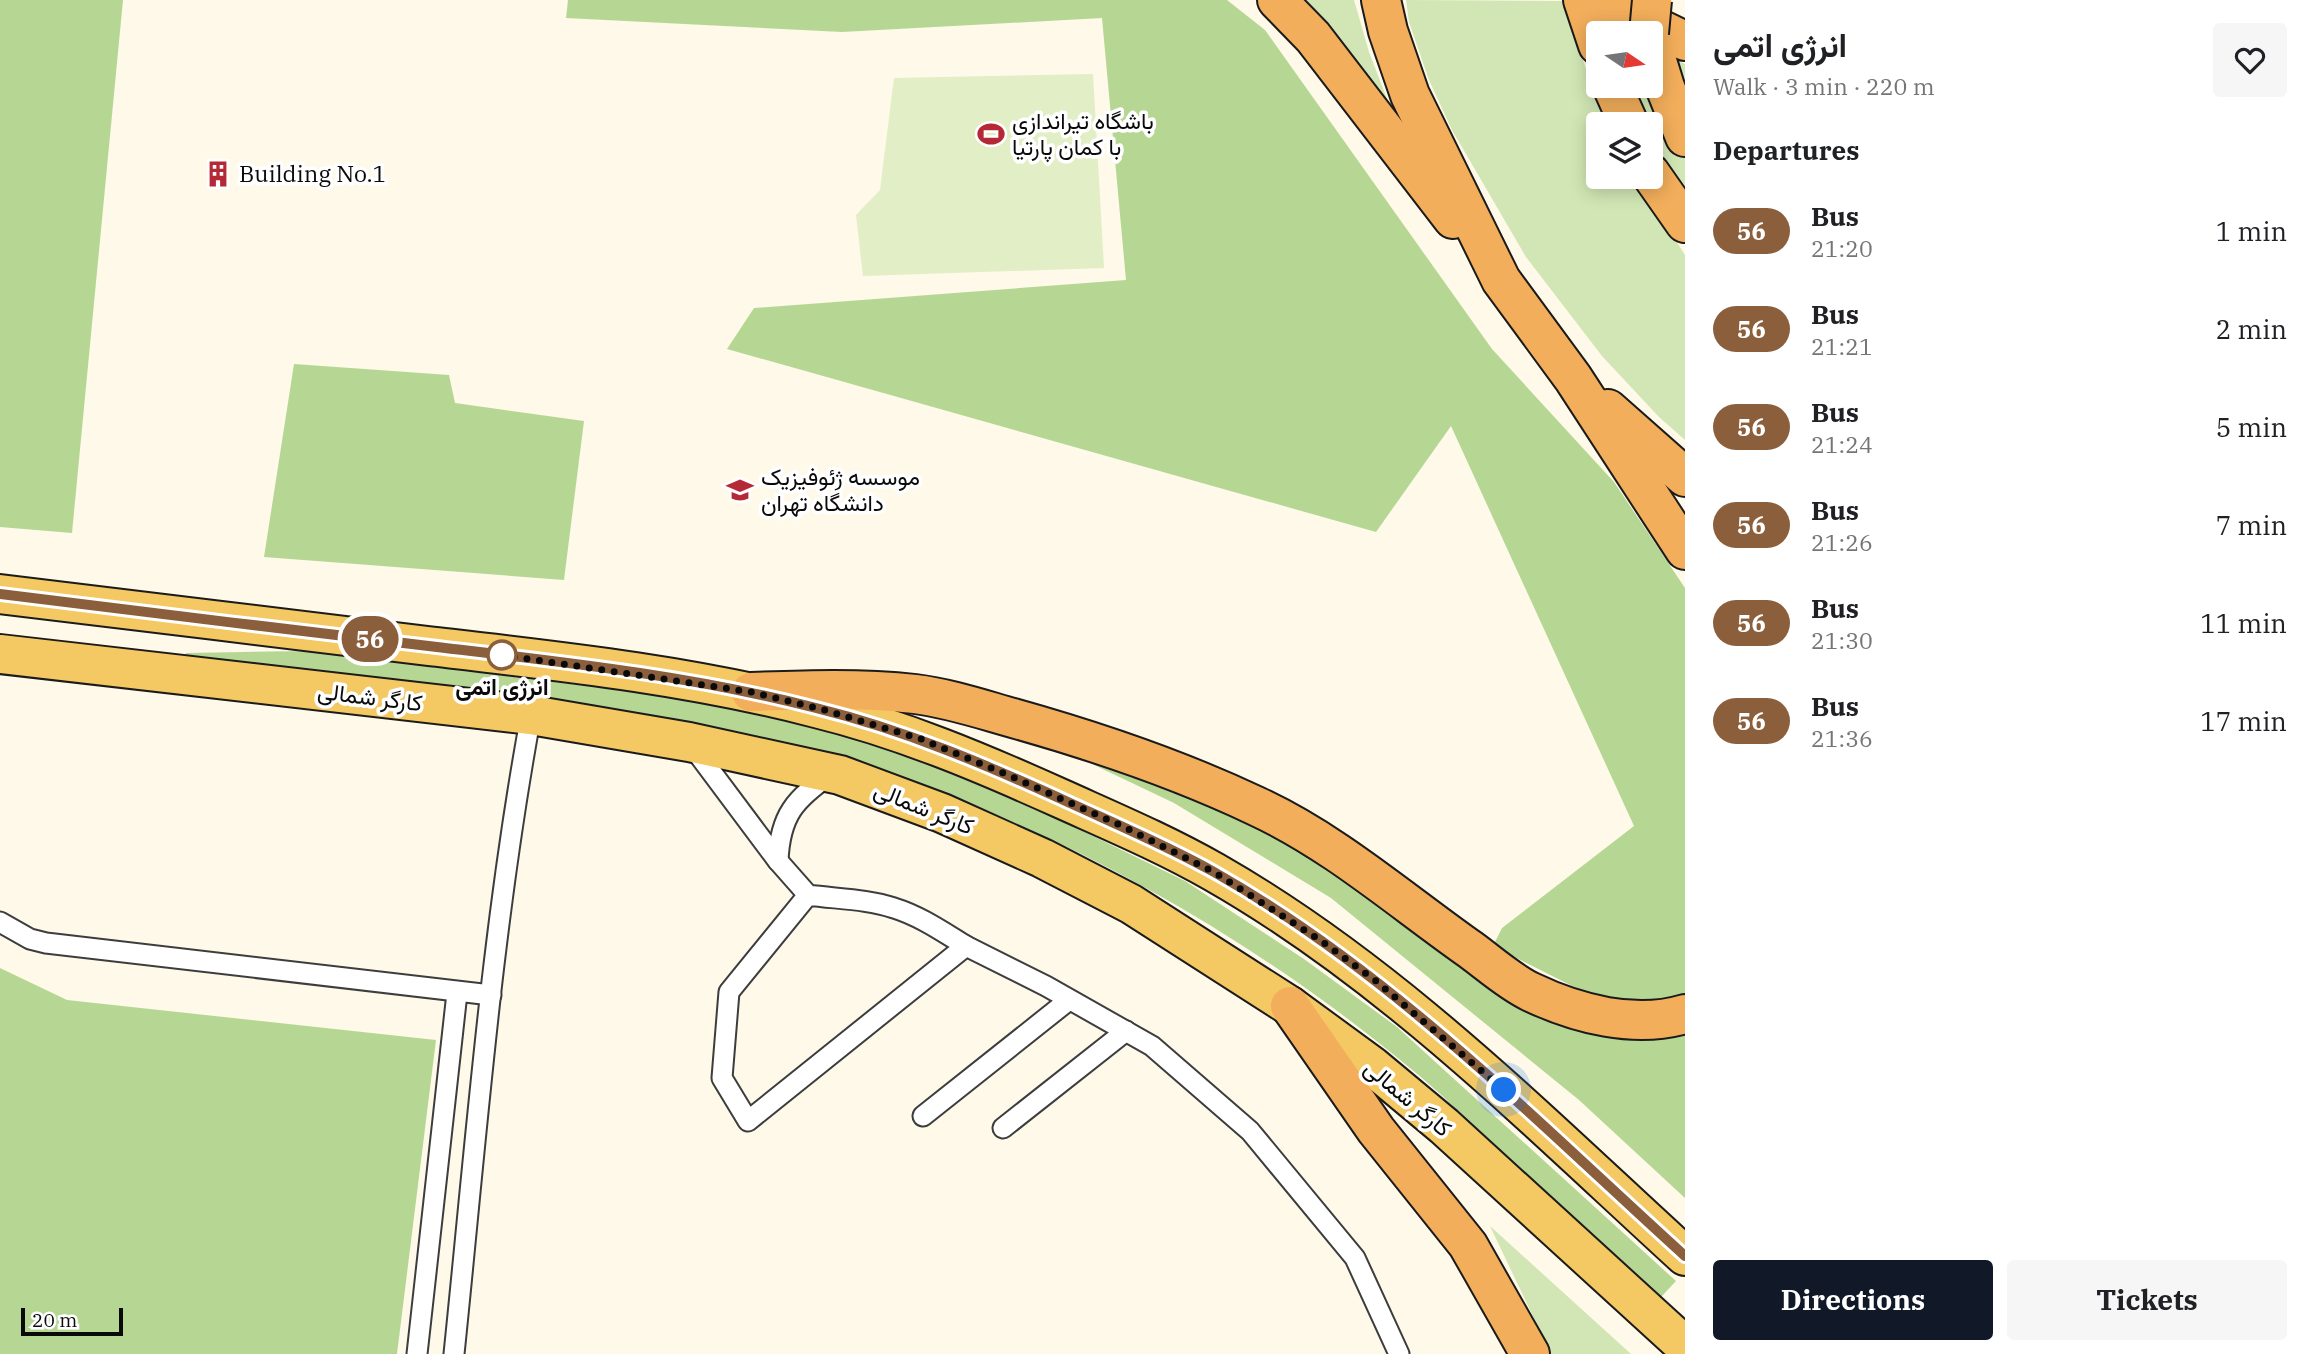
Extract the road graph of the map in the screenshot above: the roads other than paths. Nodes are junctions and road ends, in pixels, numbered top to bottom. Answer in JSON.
{"nodes":[{"id":1,"x":1277,"y":0,"type":"edge"},
{"id":2,"x":1381,"y":0,"type":"edge"},
{"id":3,"x":1583,"y":0,"type":"edge"},
{"id":4,"x":1600,"y":0,"type":"edge"},
{"id":5,"x":1653,"y":0,"type":"edge"},
{"id":6,"x":1590,"y":21,"type":"edge"},
{"id":7,"x":1651,"y":21,"type":"edge"},
{"id":8,"x":1685,"y":41,"type":"edge"},
{"id":9,"x":1663,"y":80,"type":"edge"},
{"id":10,"x":1685,"y":137,"type":"edge"},
{"id":11,"x":1661,"y":189,"type":"edge"},
{"id":12,"x":1685,"y":223,"type":"edge"},
{"id":13,"x":1501,"y":280,"type":"junction"},
{"id":14,"x":1573,"y":378,"type":"junction"},
{"id":15,"x":1685,"y":477,"type":"edge"},
{"id":16,"x":1685,"y":550,"type":"edge"},
{"id":17,"x":0,"y":594,"type":"edge"},
{"id":18,"x":115,"y":608,"type":"junction"},
{"id":19,"x":0,"y":654,"type":"edge"},
{"id":20,"x":109,"y":667,"type":"junction"},
{"id":21,"x":751,"y":692,"type":"junction"},
{"id":22,"x":531,"y":715,"type":"junction"},
{"id":23,"x":689,"y":742,"type":"junction"},
{"id":24,"x":832,"y":773,"type":"junction"},
{"id":25,"x":778,"y":860,"type":"junction"},
{"id":26,"x":808,"y":895,"type":"junction"},
{"id":27,"x":0,"y":922,"type":"edge"},
{"id":28,"x":966,"y":946,"type":"junction"},
{"id":29,"x":457,"y":993,"type":"junction"},
{"id":30,"x":491,"y":995,"type":"junction"},
{"id":31,"x":1069,"y":1000,"type":"junction"},
{"id":32,"x":1290,"y":1006,"type":"junction"},
{"id":33,"x":1685,"y":1014,"type":"edge"},
{"id":34,"x":1126,"y":1031,"type":"junction"},
{"id":35,"x":923,"y":1116,"type":"dead end"},
{"id":36,"x":1003,"y":1128,"type":"dead end"},
{"id":37,"x":1685,"y":1256,"type":"edge"},
{"id":38,"x":1685,"y":1346,"type":"edge"},
{"id":39,"x":417,"y":1354,"type":"edge"},
{"id":40,"x":454,"y":1354,"type":"edge"},
{"id":41,"x":1399,"y":1354,"type":"edge"},
{"id":42,"x":1530,"y":1354,"type":"edge"}],
"edges":[{"from":1,"to":13,"type":"highway"},
{"from":2,"to":13,"type":"highway"},
{"from":3,"to":6,"type":"highway"},
{"from":4,"to":8,"type":"highway"},
{"from":5,"to":7,"type":"highway","bridge":true},
{"from":9,"to":10,"type":"highway"},
{"from":11,"to":12,"type":"highway"},
{"from":13,"to":14,"type":"highway"},
{"from":14,"to":15,"type":"highway"},
{"from":14,"to":16,"type":"highway"},
{"from":17,"to":18,"type":"main road"},
{"from":18,"to":20,"type":"main road"},
{"from":18,"to":21,"type":"main road"},
{"from":19,"to":20,"type":"main road","name":"کارگر شمالی"},
{"from":20,"to":22,"type":"main road","name":"کارگر شمالی"},
{"from":21,"to":33,"type":"highway"},
{"from":21,"to":37,"type":"main road"},
{"from":22,"to":23,"type":"main road","name":"کارگر شمالی"},
{"from":22,"to":30,"type":"lane"},
{"from":23,"to":24,"type":"main road","name":"کارگر شمالی"},
{"from":23,"to":25,"type":"lane"},
{"from":24,"to":25,"type":"lane"},
{"from":24,"to":32,"type":"main road","name":"کارگر شمالی"},
{"from":25,"to":26,"type":"lane"},
{"from":26,"to":28,"type":"lane"},
{"from":26,"to":28,"type":"lane"},
{"from":27,"to":29,"type":"lane"},
{"from":28,"to":31,"type":"lane"},
{"from":29,"to":30,"type":"lane"},
{"from":29,"to":39,"type":"lane"},
{"from":30,"to":40,"type":"lane"},
{"from":31,"to":34,"type":"lane"},
{"from":31,"to":35,"type":"lane"},
{"from":32,"to":38,"type":"main road","name":"کارگر شمالی"},
{"from":32,"to":42,"type":"highway"},
{"from":34,"to":36,"type":"lane"},
{"from":34,"to":41,"type":"lane"}]}
